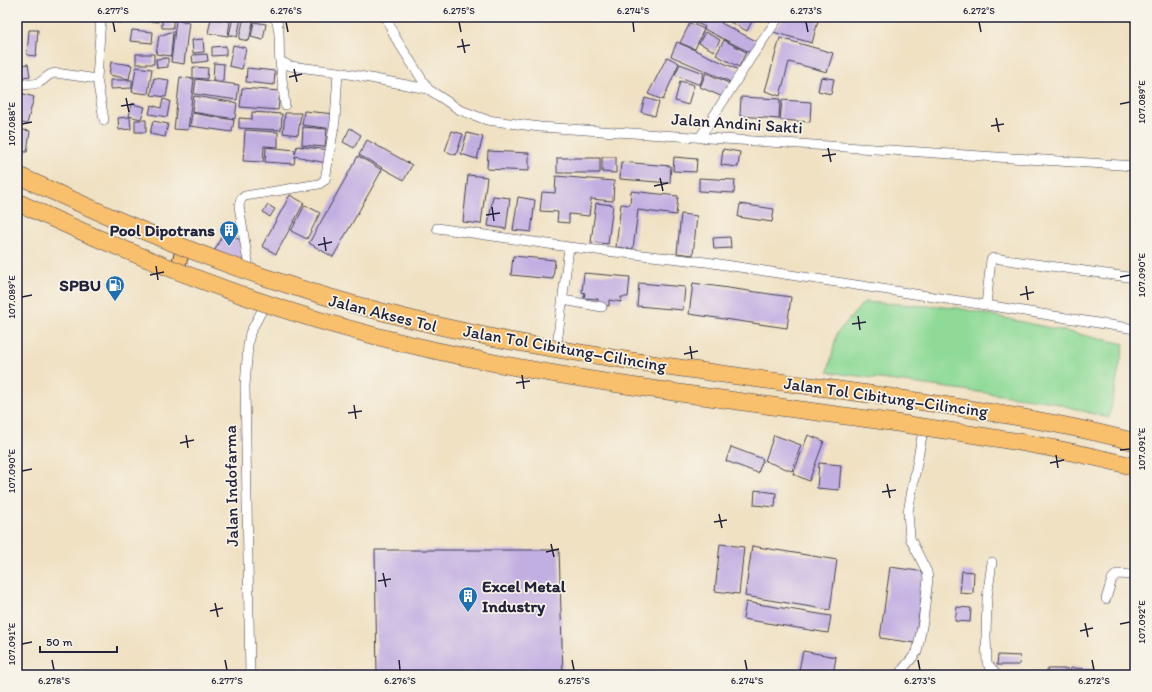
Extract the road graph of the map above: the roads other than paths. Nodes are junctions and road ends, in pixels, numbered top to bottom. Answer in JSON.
{"nodes":[{"id":1,"x":101,"y":17,"type":"edge"},
{"id":2,"x":274,"y":17,"type":"edge"},
{"id":3,"x":386,"y":17,"type":"edge"},
{"id":4,"x":779,"y":17,"type":"edge"},
{"id":5,"x":280,"y":61,"type":"junction"},
{"id":6,"x":338,"y":72,"type":"junction"},
{"id":7,"x":97,"y":79,"type":"junction"},
{"id":8,"x":17,"y":84,"type":"edge"},
{"id":9,"x":428,"y":89,"type":"junction"},
{"id":10,"x":285,"y":105,"type":"dead end"},
{"id":11,"x":104,"y":120,"type":"dead end"},
{"id":12,"x":704,"y":131,"type":"junction"},
{"id":13,"x":1135,"y":166,"type":"edge"},
{"id":14,"x":17,"y":175,"type":"edge"},
{"id":15,"x":17,"y":180,"type":"edge"},
{"id":16,"x":17,"y":196,"type":"edge"},
{"id":17,"x":17,"y":202,"type":"edge"},
{"id":18,"x":437,"y":228,"type":"dead end"},
{"id":19,"x":569,"y":247,"type":"junction"},
{"id":20,"x":180,"y":260,"type":"junction"},
{"id":21,"x":250,"y":278,"type":"junction"},
{"id":22,"x":1135,"y":278,"type":"edge"},
{"id":23,"x":267,"y":300,"type":"junction"},
{"id":24,"x":563,"y":300,"type":"junction"},
{"id":25,"x":986,"y":305,"type":"junction"},
{"id":26,"x":602,"y":307,"type":"dead end"},
{"id":27,"x":1135,"y":330,"type":"edge"},
{"id":28,"x":556,"y":352,"type":"junction"},
{"id":29,"x":924,"y":425,"type":"junction"},
{"id":30,"x":1135,"y":436,"type":"edge"},
{"id":31,"x":1135,"y":442,"type":"edge"},
{"id":32,"x":1135,"y":467,"type":"edge"},
{"id":33,"x":1135,"y":474,"type":"edge"},
{"id":34,"x":992,"y":562,"type":"dead end"},
{"id":35,"x":1135,"y":575,"type":"edge"},
{"id":36,"x":1106,"y":599,"type":"dead end"},
{"id":37,"x":250,"y":675,"type":"edge"},
{"id":38,"x":898,"y":675,"type":"edge"},
{"id":39,"x":997,"y":675,"type":"edge"}],
"edges":[{"from":1,"to":7,"type":"street"},
{"from":2,"to":5,"type":"street"},
{"from":3,"to":9,"type":"street","name":"Jalan Andini Sakti"},
{"from":4,"to":12,"type":"street"},
{"from":5,"to":6,"type":"street"},
{"from":5,"to":10,"type":"street"},
{"from":6,"to":9,"type":"street"},
{"from":6,"to":21,"type":"street"},
{"from":7,"to":8,"type":"street"},
{"from":7,"to":11,"type":"street"},
{"from":9,"to":12,"type":"street","name":"Jalan Andini Sakti"},
{"from":12,"to":13,"type":"street","name":"Jalan Andini Sakti"},
{"from":14,"to":31,"type":"highway","name":"Jalan Tol Cibitung–Cilincing","bridge":true},
{"from":15,"to":20,"type":"main road","name":"Jalan Akses Tol"},
{"from":16,"to":20,"type":"main road","name":"Jalan Akses Tol"},
{"from":17,"to":32,"type":"highway","name":"Jalan Tol Cibitung–Cilincing","bridge":true},
{"from":18,"to":19,"type":"street"},
{"from":19,"to":24,"type":"street"},
{"from":19,"to":25,"type":"street"},
{"from":20,"to":21,"type":"main road","name":"Jalan Akses Tol"},
{"from":20,"to":23,"type":"main road","name":"Jalan Akses Tol"},
{"from":21,"to":28,"type":"main road","name":"Jalan Akses Tol"},
{"from":22,"to":25,"type":"street"},
{"from":23,"to":29,"type":"main road","name":"Jalan Akses Tol"},
{"from":23,"to":37,"type":"street","name":"Jalan Indofarma"},
{"from":24,"to":26,"type":"street"},
{"from":24,"to":28,"type":"street"},
{"from":25,"to":27,"type":"street"},
{"from":28,"to":30,"type":"main road","name":"Jalan Akses Tol"},
{"from":29,"to":33,"type":"main road","name":"Jalan Akses Tol"},
{"from":29,"to":38,"type":"street"},
{"from":34,"to":39,"type":"street"},
{"from":35,"to":36,"type":"street"}]}
